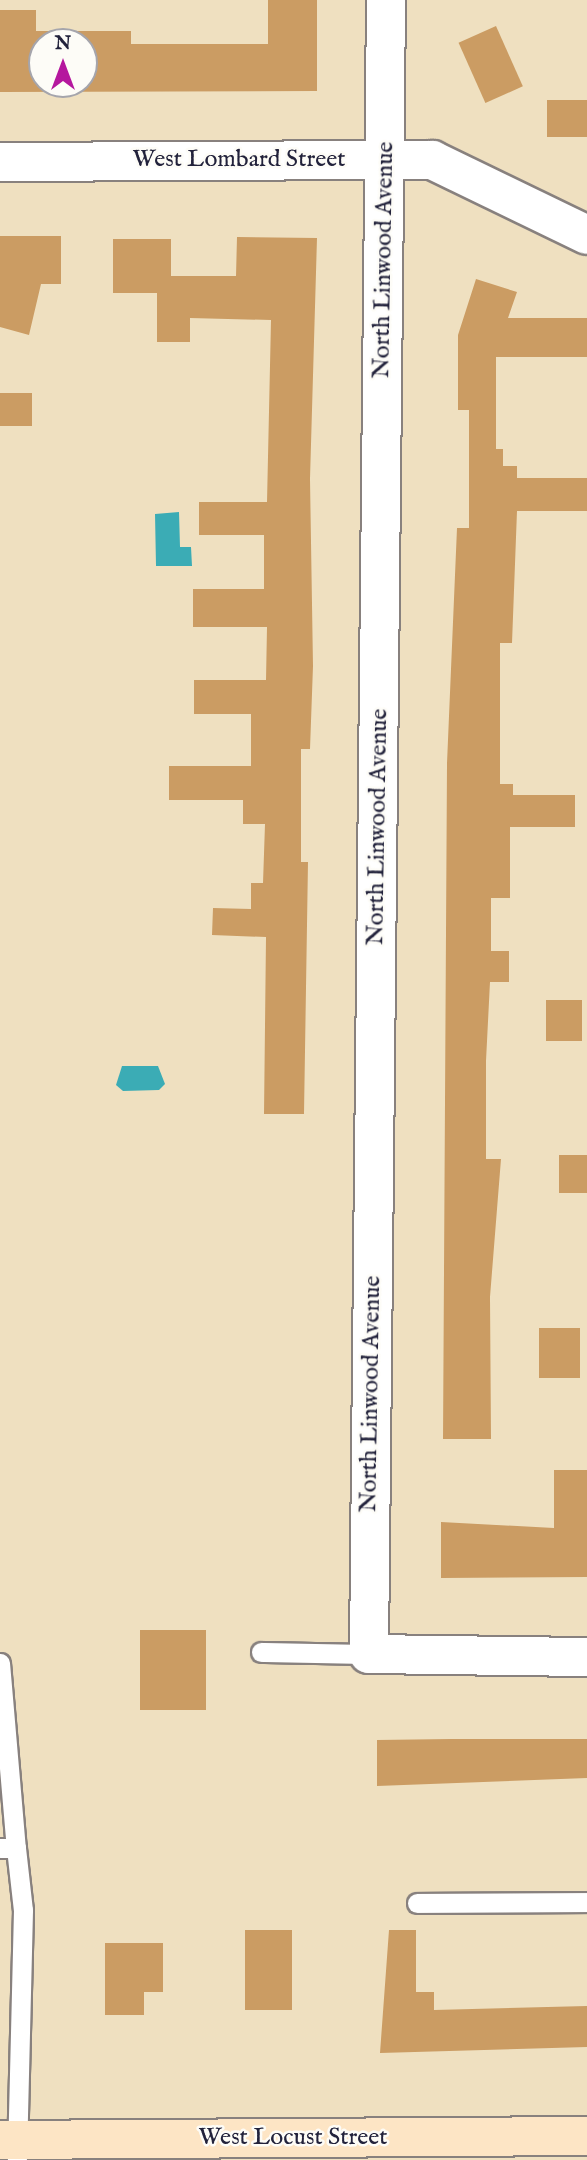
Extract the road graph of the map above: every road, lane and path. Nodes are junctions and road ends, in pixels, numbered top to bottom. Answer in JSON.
{"nodes":[{"id":1,"x":386,"y":0,"type":"edge"},
{"id":2,"x":385,"y":159,"type":"junction"},
{"id":3,"x":0,"y":162,"type":"edge"},
{"id":4,"x":587,"y":235,"type":"edge"},
{"id":5,"x":261,"y":1652,"type":"dead end"},
{"id":6,"x":369,"y":1654,"type":"junction"},
{"id":7,"x":587,"y":1657,"type":"edge"},
{"id":8,"x":0,"y":1663,"type":"edge"},
{"id":9,"x":8,"y":1848,"type":"edge"},
{"id":10,"x":587,"y":1902,"type":"edge"},
{"id":11,"x":417,"y":1903,"type":"dead end"},
{"id":12,"x":10,"y":2057,"type":"edge"},
{"id":13,"x":587,"y":2136,"type":"edge"},
{"id":14,"x":11,"y":2146,"type":"edge"}],
"edges":[{"from":1,"to":2,"type":"street","name":"North Linwood Avenue"},
{"from":2,"to":3,"type":"street","name":"West Lombard Street"},
{"from":2,"to":4,"type":"street","name":"West Lombard Street"},
{"from":2,"to":6,"type":"street","name":"North Linwood Avenue"},
{"from":5,"to":6,"type":"lane"},
{"from":6,"to":7,"type":"street"},
{"from":8,"to":9,"type":"lane"},
{"from":9,"to":12,"type":"lane"},
{"from":10,"to":11,"type":"lane"},
{"from":12,"to":14,"type":"lane"},
{"from":13,"to":14,"type":"main road","name":"West Locust Street"}]}
